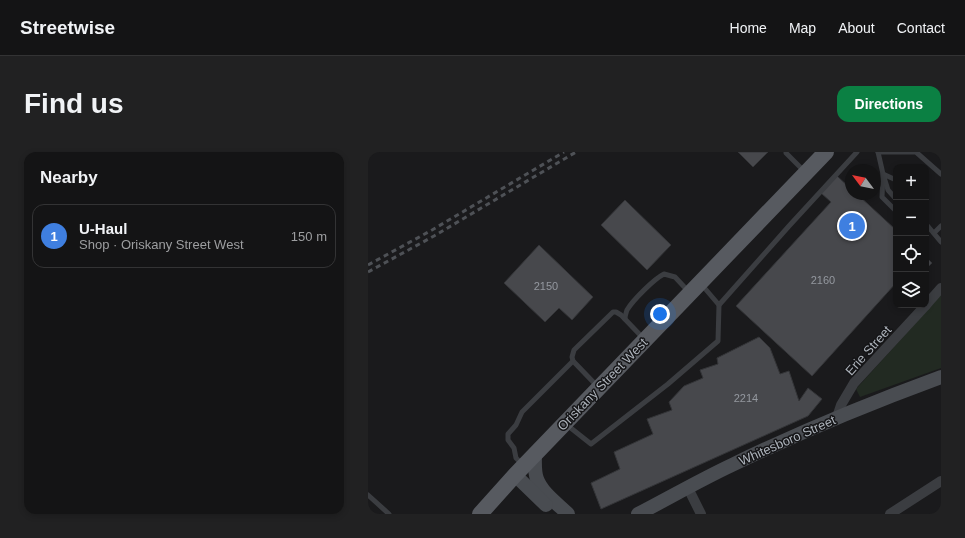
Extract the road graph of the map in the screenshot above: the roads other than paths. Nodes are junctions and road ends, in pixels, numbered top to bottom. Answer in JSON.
{"nodes":[{"id":1,"x":786,"y":152,"type":"edge"},
{"id":2,"x":826,"y":152,"type":"edge"},
{"id":3,"x":857,"y":152,"type":"edge"},
{"id":4,"x":878,"y":152,"type":"edge"},
{"id":5,"x":806,"y":173,"type":"junction"},
{"id":6,"x":883,"y":174,"type":"junction"},
{"id":7,"x":941,"y":174,"type":"edge"},
{"id":8,"x":893,"y":179,"type":"edge"},
{"id":9,"x":893,"y":196,"type":"edge"},
{"id":10,"x":893,"y":208,"type":"edge"},
{"id":11,"x":941,"y":226,"type":"edge"},
{"id":12,"x":929,"y":227,"type":"edge"},
{"id":13,"x":934,"y":233,"type":"junction"},
{"id":14,"x":941,"y":242,"type":"edge"},
{"id":15,"x":695,"y":288,"type":"junction"},
{"id":16,"x":941,"y":288,"type":"edge"},
{"id":17,"x":929,"y":302,"type":"edge"},
{"id":18,"x":719,"y":305,"type":"junction"},
{"id":19,"x":923,"y":308,"type":"edge"},
{"id":20,"x":625,"y":319,"type":"junction"},
{"id":21,"x":645,"y":340,"type":"junction"},
{"id":22,"x":573,"y":361,"type":"junction"},
{"id":23,"x":941,"y":377,"type":"edge"},
{"id":24,"x":599,"y":387,"type":"junction"},
{"id":25,"x":838,"y":417,"type":"junction"},
{"id":26,"x":564,"y":423,"type":"junction"},
{"id":27,"x":535,"y":454,"type":"junction"},
{"id":28,"x":519,"y":470,"type":"junction"},
{"id":29,"x":941,"y":481,"type":"edge"},
{"id":30,"x":688,"y":488,"type":"junction"},
{"id":31,"x":368,"y":495,"type":"edge"},
{"id":32,"x":389,"y":514,"type":"edge"},
{"id":33,"x":480,"y":514,"type":"edge"},
{"id":34,"x":555,"y":514,"type":"edge"},
{"id":35,"x":568,"y":514,"type":"edge"},
{"id":36,"x":638,"y":514,"type":"edge"},
{"id":37,"x":701,"y":514,"type":"edge"},
{"id":38,"x":890,"y":514,"type":"edge"}],
"edges":[{"from":1,"to":5,"type":"lane"},
{"from":2,"to":5,"type":"main road","name":"Oriskany Street West"},
{"from":3,"to":18,"type":"lane"},
{"from":4,"to":6,"type":"lane"},
{"from":4,"to":7,"type":"lane"},
{"from":5,"to":15,"type":"main road","name":"Oriskany Street West"},
{"from":6,"to":8,"type":"lane"},
{"from":6,"to":9,"type":"lane"},
{"from":6,"to":10,"type":"lane"},
{"from":11,"to":13,"type":"lane"},
{"from":12,"to":13,"type":"lane"},
{"from":13,"to":14,"type":"lane"},
{"from":15,"to":18,"type":"lane"},
{"from":15,"to":20,"type":"lane"},
{"from":15,"to":21,"type":"main road","name":"Oriskany Street West"},
{"from":16,"to":17,"type":"street","name":"Erie Street"},
{"from":18,"to":26,"type":"lane"},
{"from":19,"to":25,"type":"street","name":"Erie Street"},
{"from":20,"to":21,"type":"lane"},
{"from":20,"to":22,"type":"lane"},
{"from":21,"to":24,"type":"main road","name":"Oriskany Street West"},
{"from":22,"to":24,"type":"lane"},
{"from":22,"to":28,"type":"lane"},
{"from":23,"to":25,"type":"street","name":"Whitesboro Street"},
{"from":24,"to":26,"type":"main road","name":"Oriskany Street West"},
{"from":25,"to":30,"type":"street","name":"Whitesboro Street"},
{"from":26,"to":27,"type":"main road","name":"Oriskany Street West"},
{"from":27,"to":28,"type":"main road","name":"Oriskany Street West"},
{"from":27,"to":35,"type":"street"},
{"from":28,"to":33,"type":"main road","name":"Oriskany Street West"},
{"from":28,"to":34,"type":"street"},
{"from":29,"to":38,"type":"street"},
{"from":30,"to":36,"type":"street","name":"Whitesboro Street"},
{"from":30,"to":37,"type":"street"},
{"from":31,"to":32,"type":"lane"}]}
